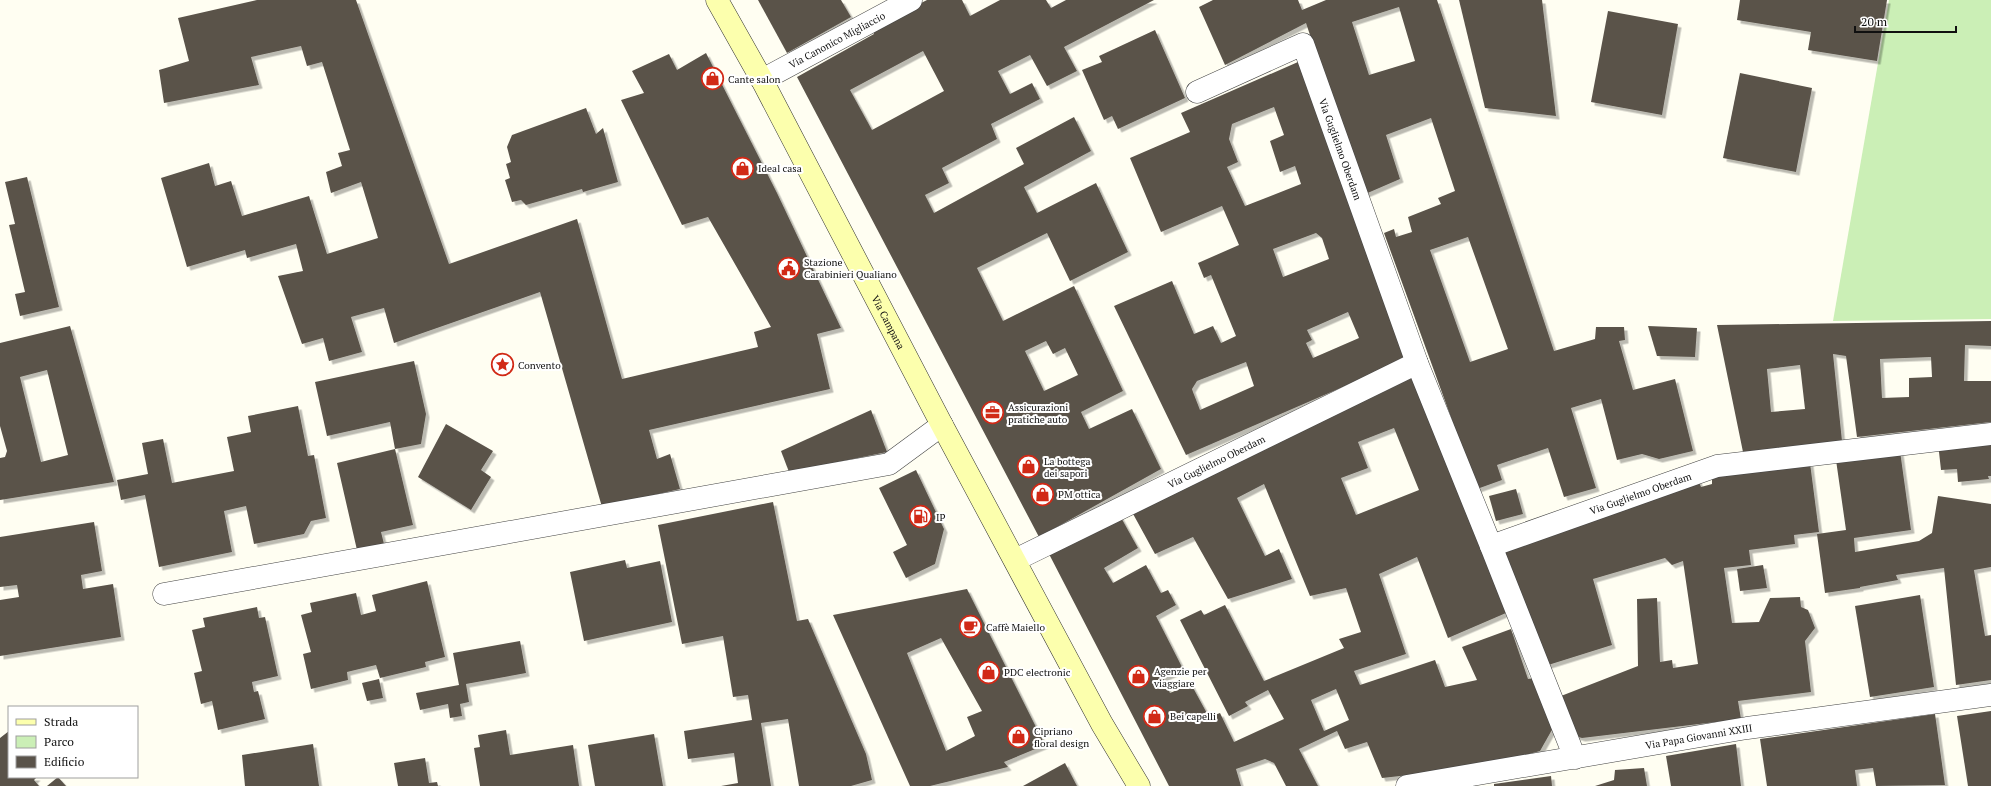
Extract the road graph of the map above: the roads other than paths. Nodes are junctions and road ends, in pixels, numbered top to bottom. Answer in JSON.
{"nodes":[{"id":1,"x":717,"y":0,"type":"edge"},
{"id":2,"x":911,"y":0,"type":"edge"},
{"id":3,"x":762,"y":80,"type":"junction"},
{"id":4,"x":1196,"y":92,"type":"dead end"},
{"id":5,"x":1417,"y":363,"type":"junction"},
{"id":6,"x":942,"y":425,"type":"junction"},
{"id":7,"x":1991,"y":434,"type":"edge"},
{"id":8,"x":1491,"y":546,"type":"junction"},
{"id":9,"x":1015,"y":560,"type":"junction"},
{"id":10,"x":164,"y":594,"type":"dead end"},
{"id":11,"x":1991,"y":695,"type":"edge"},
{"id":12,"x":1575,"y":758,"type":"junction"},
{"id":13,"x":1139,"y":786,"type":"edge"},
{"id":14,"x":1407,"y":786,"type":"edge"}],
"edges":[{"from":1,"to":3,"type":"main road","name":"Via Campana"},
{"from":2,"to":3,"type":"street","name":"Via Canonico Migliaccio"},
{"from":3,"to":6,"type":"main road","name":"Via Campana"},
{"from":4,"to":5,"type":"street","name":"Via Guglielmo Oberdam"},
{"from":5,"to":8,"type":"street","name":"Via Guglielmo Oberdam"},
{"from":5,"to":9,"type":"street","name":"Via Guglielmo Oberdam"},
{"from":6,"to":9,"type":"main road","name":"Via Campana"},
{"from":6,"to":10,"type":"street"},
{"from":7,"to":8,"type":"street","name":"Via Guglielmo Oberdam"},
{"from":8,"to":12,"type":"street"},
{"from":9,"to":13,"type":"main road","name":"Via Campana"},
{"from":11,"to":12,"type":"street","name":"Via Papa Giovanni XXIII"},
{"from":12,"to":14,"type":"street","name":"Via Papa Giovanni XXIII"}]}
